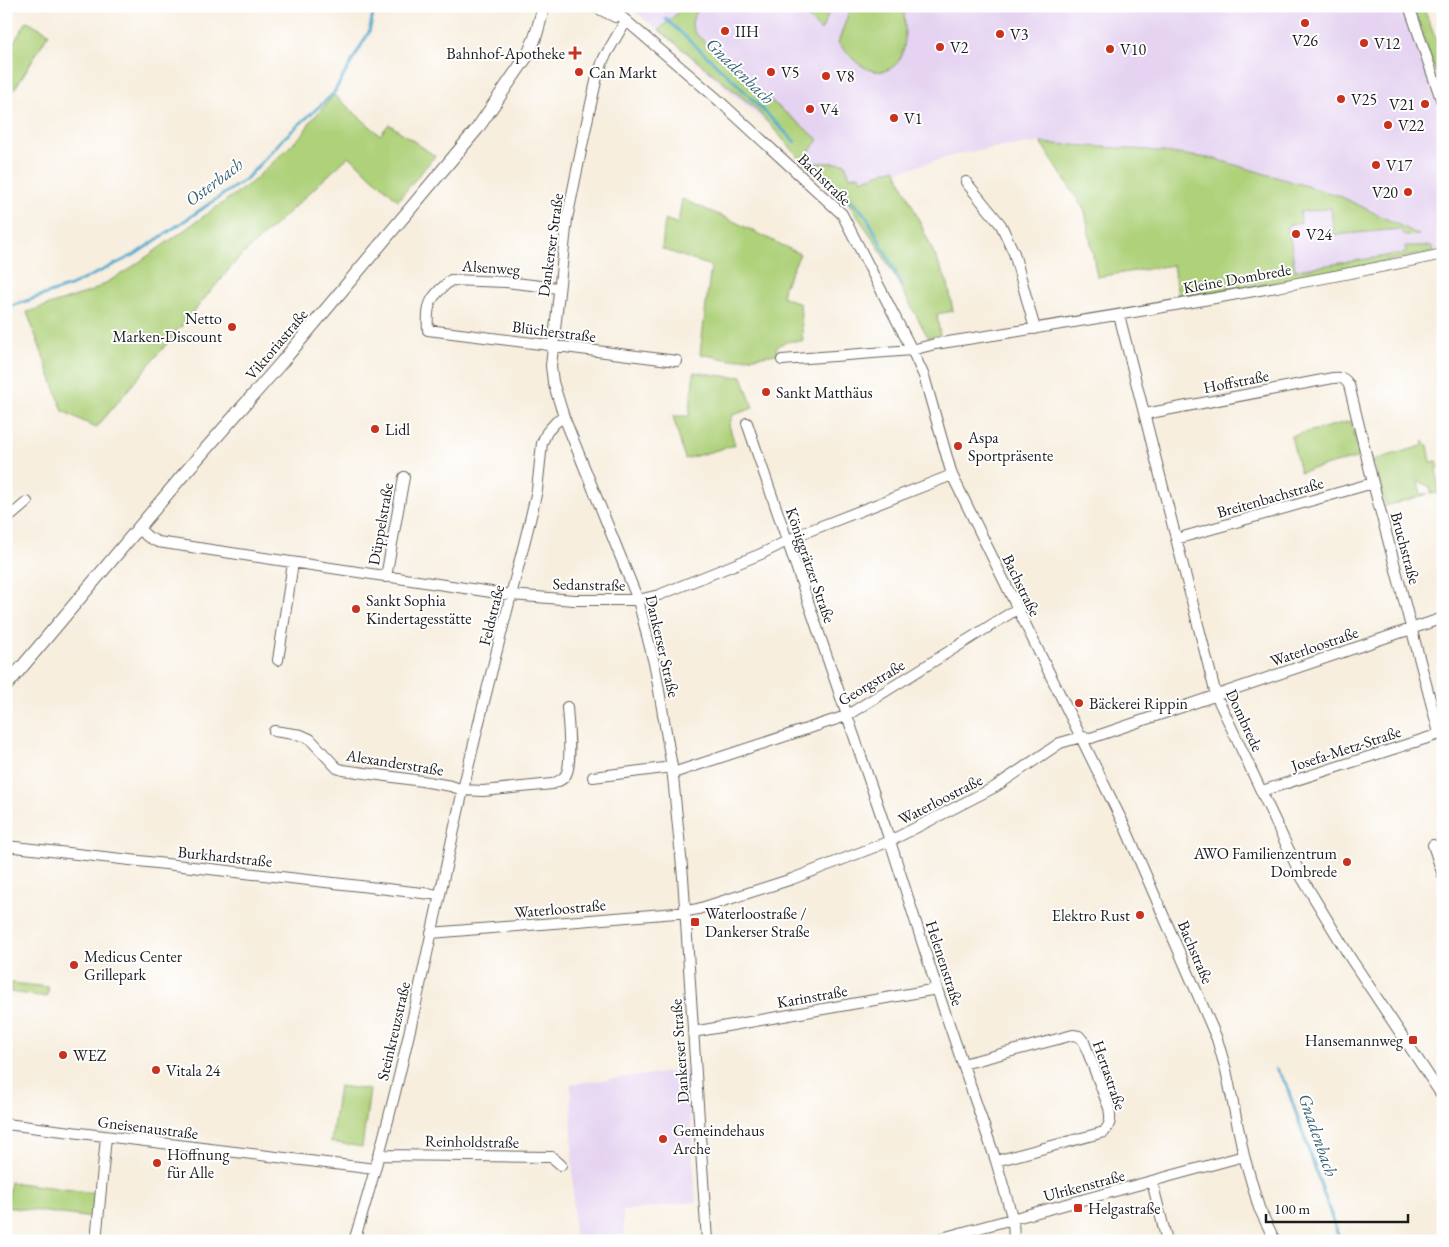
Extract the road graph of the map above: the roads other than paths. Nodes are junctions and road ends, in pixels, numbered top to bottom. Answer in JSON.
{"nodes":[{"id":1,"x":544,"y":6,"type":"edge"},
{"id":2,"x":593,"y":6,"type":"edge"},
{"id":3,"x":609,"y":6,"type":"edge"},
{"id":4,"x":1409,"y":6,"type":"edge"},
{"id":5,"x":625,"y":22,"type":"junction"},
{"id":6,"x":1443,"y":105,"type":"edge"},
{"id":7,"x":966,"y":182,"type":"dead end"},
{"id":8,"x":1443,"y":254,"type":"edge"},
{"id":9,"x":558,"y":288,"type":"junction"},
{"id":10,"x":1119,"y":315,"type":"junction"},
{"id":11,"x":1035,"y":329,"type":"junction"},
{"id":12,"x":428,"y":330,"type":"joint"},
{"id":13,"x":552,"y":346,"type":"junction"},
{"id":14,"x":912,"y":350,"type":"junction"},
{"id":15,"x":782,"y":360,"type":"dead end"},
{"id":16,"x":677,"y":361,"type":"dead end"},
{"id":17,"x":1333,"y":378,"type":"joint"},
{"id":18,"x":1144,"y":414,"type":"junction"},
{"id":19,"x":564,"y":417,"type":"junction"},
{"id":20,"x":747,"y":423,"type":"dead end"},
{"id":21,"x":952,"y":475,"type":"junction"},
{"id":22,"x":404,"y":477,"type":"dead end"},
{"id":23,"x":1373,"y":483,"type":"junction"},
{"id":24,"x":28,"y":502,"type":"dead end"},
{"id":25,"x":6,"y":520,"type":"edge"},
{"id":26,"x":139,"y":529,"type":"junction"},
{"id":27,"x":1176,"y":539,"type":"junction"},
{"id":28,"x":787,"y":540,"type":"junction"},
{"id":29,"x":293,"y":563,"type":"junction"},
{"id":30,"x":386,"y":577,"type":"junction"},
{"id":31,"x":511,"y":595,"type":"junction"},
{"id":32,"x":638,"y":600,"type":"junction"},
{"id":33,"x":1017,"y":609,"type":"junction"},
{"id":34,"x":1443,"y":618,"type":"edge"},
{"id":35,"x":1412,"y":628,"type":"junction"},
{"id":36,"x":278,"y":660,"type":"dead end"},
{"id":37,"x":6,"y":686,"type":"edge"},
{"id":38,"x":1216,"y":695,"type":"junction"},
{"id":39,"x":567,"y":707,"type":"dead end"},
{"id":40,"x":846,"y":716,"type":"junction"},
{"id":41,"x":274,"y":731,"type":"dead end"},
{"id":42,"x":1441,"y":733,"type":"edge"},
{"id":43,"x":1081,"y":737,"type":"junction"},
{"id":44,"x":672,"y":770,"type":"junction"},
{"id":45,"x":594,"y":777,"type":"dead end"},
{"id":46,"x":463,"y":790,"type":"junction"},
{"id":47,"x":1262,"y":791,"type":"junction"},
{"id":48,"x":455,"y":827,"type":"joint"},
{"id":49,"x":890,"y":842,"type":"junction"},
{"id":50,"x":1433,"y":845,"type":"dead end"},
{"id":51,"x":6,"y":846,"type":"edge"},
{"id":52,"x":1443,"y":874,"type":"edge"},
{"id":53,"x":440,"y":895,"type":"junction"},
{"id":54,"x":686,"y":912,"type":"junction"},
{"id":55,"x":431,"y":933,"type":"junction"},
{"id":56,"x":937,"y":989,"type":"junction"},
{"id":57,"x":693,"y":1032,"type":"junction"},
{"id":58,"x":963,"y":1064,"type":"junction"},
{"id":59,"x":1438,"y":1082,"type":"edge"},
{"id":60,"x":1443,"y":1097,"type":"edge"},
{"id":61,"x":6,"y":1124,"type":"edge"},
{"id":62,"x":106,"y":1137,"type":"junction"},
{"id":63,"x":378,"y":1155,"type":"junction"},
{"id":64,"x":1244,"y":1156,"type":"junction"},
{"id":65,"x":996,"y":1161,"type":"junction"},
{"id":66,"x":561,"y":1165,"type":"dead end"},
{"id":67,"x":375,"y":1169,"type":"junction"},
{"id":68,"x":1152,"y":1182,"type":"junction"},
{"id":69,"x":1013,"y":1220,"type":"junction"},
{"id":70,"x":96,"y":1241,"type":"edge"},
{"id":71,"x":354,"y":1241,"type":"edge"},
{"id":72,"x":707,"y":1241,"type":"edge"},
{"id":73,"x":931,"y":1241,"type":"edge"},
{"id":74,"x":1014,"y":1241,"type":"edge"},
{"id":75,"x":1167,"y":1241,"type":"edge"},
{"id":76,"x":1275,"y":1241,"type":"edge"}],
"edges":[{"from":1,"to":26,"type":"main road","name":"Viktoriastraße"},
{"from":2,"to":5,"type":"street","name":"Bachstraße"},
{"from":3,"to":5,"type":"street","name":"Bachstraße"},
{"from":4,"to":6,"type":"street"},
{"from":5,"to":9,"type":"street","name":"Dankerser Straße"},
{"from":5,"to":14,"type":"street","name":"Bachstraße"},
{"from":7,"to":11,"type":"street"},
{"from":8,"to":10,"type":"street","name":"Kleine Dombrede"},
{"from":9,"to":12,"type":"street","name":"Alsenweg"},
{"from":9,"to":13,"type":"street","name":"Dankerser Straße"},
{"from":10,"to":11,"type":"street","name":"Kleine Dombrede"},
{"from":10,"to":18,"type":"street","name":"Dombrede"},
{"from":11,"to":14,"type":"street","name":"Kleine Dombrede"},
{"from":12,"to":13,"type":"street","name":"Blücherstraße"},
{"from":13,"to":16,"type":"street","name":"Blücherstraße"},
{"from":13,"to":19,"type":"street","name":"Dankerser Straße"},
{"from":14,"to":15,"type":"street"},
{"from":14,"to":21,"type":"street","name":"Bachstraße"},
{"from":17,"to":18,"type":"street","name":"Hoffstraße"},
{"from":17,"to":23,"type":"street","name":"Bruchstraße"},
{"from":18,"to":27,"type":"street","name":"Dombrede"},
{"from":19,"to":31,"type":"street","name":"Feldstraße"},
{"from":19,"to":32,"type":"street","name":"Dankerser Straße"},
{"from":20,"to":28,"type":"street","name":"Königgrätzer Straße"},
{"from":21,"to":28,"type":"street","name":"Sedanstraße"},
{"from":21,"to":33,"type":"street","name":"Bachstraße"},
{"from":22,"to":30,"type":"street","name":"Düppelstraße"},
{"from":23,"to":27,"type":"street","name":"Breitenbachstraße"},
{"from":23,"to":35,"type":"street","name":"Bruchstraße"},
{"from":24,"to":25,"type":"street"},
{"from":26,"to":29,"type":"street","name":"Sedanstraße"},
{"from":26,"to":37,"type":"main road","name":"Viktoriastraße"},
{"from":27,"to":38,"type":"street","name":"Dombrede"},
{"from":28,"to":32,"type":"street","name":"Sedanstraße"},
{"from":28,"to":40,"type":"street","name":"Königgrätzer Straße"},
{"from":29,"to":30,"type":"street","name":"Sedanstraße"},
{"from":29,"to":36,"type":"street"},
{"from":30,"to":31,"type":"street","name":"Sedanstraße"},
{"from":31,"to":32,"type":"street","name":"Sedanstraße"},
{"from":31,"to":46,"type":"street","name":"Feldstraße"},
{"from":32,"to":44,"type":"street","name":"Dankerser Straße"},
{"from":33,"to":40,"type":"street","name":"Georgstraße"},
{"from":33,"to":43,"type":"street","name":"Bachstraße"},
{"from":34,"to":35,"type":"street","name":"Waterloostraße"},
{"from":35,"to":38,"type":"street","name":"Waterloostraße"},
{"from":35,"to":42,"type":"street","name":"Bruchstraße"},
{"from":38,"to":43,"type":"street","name":"Waterloostraße"},
{"from":38,"to":47,"type":"street","name":"Dombrede"},
{"from":39,"to":46,"type":"street","name":"Alexanderstraße"},
{"from":40,"to":44,"type":"street","name":"Georgstraße"},
{"from":40,"to":49,"type":"street","name":"Helenenstraße"},
{"from":41,"to":46,"type":"street","name":"Alexanderstraße"},
{"from":42,"to":47,"type":"street","name":"Josefa-Metz-Straße"},
{"from":43,"to":49,"type":"street","name":"Waterloostraße"},
{"from":43,"to":64,"type":"street","name":"Bachstraße"},
{"from":44,"to":45,"type":"street","name":"Georgstraße"},
{"from":44,"to":54,"type":"street","name":"Dankerser Straße"},
{"from":46,"to":48,"type":"street","name":"Feldstraße"},
{"from":47,"to":59,"type":"street","name":"Dombrede"},
{"from":48,"to":53,"type":"street","name":"Steinkreuzstraße"},
{"from":49,"to":54,"type":"street","name":"Waterloostraße"},
{"from":49,"to":56,"type":"street","name":"Helenenstraße"},
{"from":50,"to":52,"type":"street"},
{"from":51,"to":53,"type":"street","name":"Burkhardstraße"},
{"from":53,"to":55,"type":"street","name":"Steinkreuzstraße"},
{"from":54,"to":55,"type":"street","name":"Waterloostraße"},
{"from":54,"to":57,"type":"street","name":"Dankerser Straße"},
{"from":55,"to":63,"type":"street","name":"Steinkreuzstraße"},
{"from":56,"to":57,"type":"street","name":"Karinstraße"},
{"from":56,"to":58,"type":"street","name":"Helenenstraße"},
{"from":57,"to":72,"type":"street","name":"Dankerser Straße"},
{"from":58,"to":65,"type":"street","name":"Helenenstraße"},
{"from":58,"to":65,"type":"street","name":"Hertastraße"},
{"from":59,"to":60,"type":"street","name":"Dombrede"},
{"from":61,"to":62,"type":"street","name":"Gneisenaustraße"},
{"from":62,"to":67,"type":"street","name":"Gneisenaustraße"},
{"from":62,"to":70,"type":"street"},
{"from":63,"to":66,"type":"street","name":"Reinholdstraße"},
{"from":63,"to":67,"type":"street","name":"Steinkreuzstraße"},
{"from":64,"to":68,"type":"street","name":"Ulrikenstraße"},
{"from":64,"to":76,"type":"street","name":"Bachstraße"},
{"from":65,"to":69,"type":"street","name":"Helenenstraße"},
{"from":67,"to":71,"type":"street","name":"Steinkreuzstraße"},
{"from":68,"to":69,"type":"street","name":"Ulrikenstraße"},
{"from":68,"to":75,"type":"street"},
{"from":69,"to":73,"type":"street","name":"Ulrikenstraße"},
{"from":69,"to":74,"type":"street","name":"Helenenstraße"}]}
